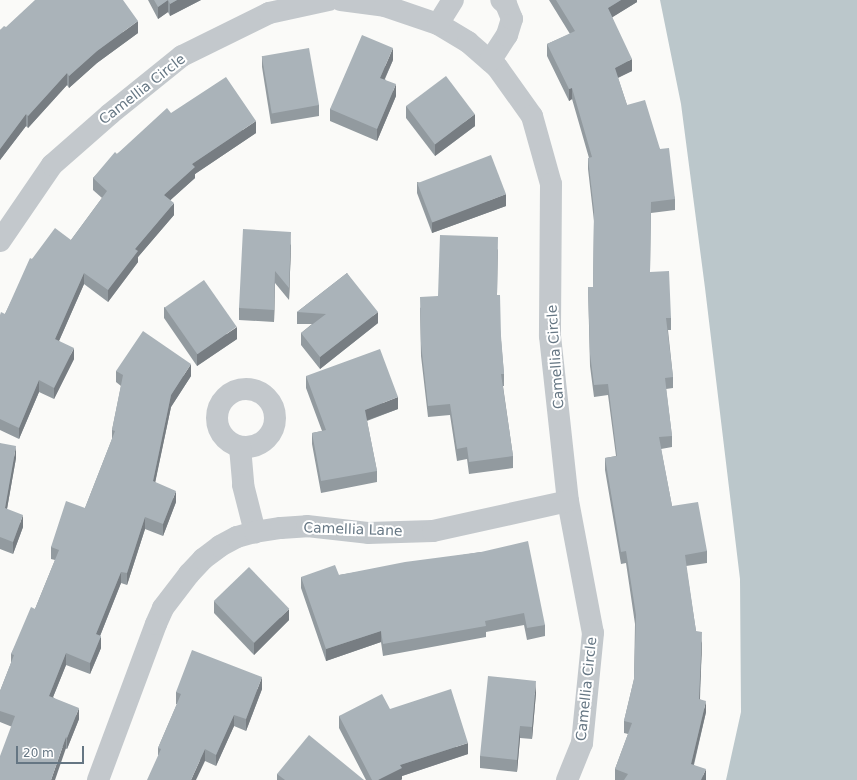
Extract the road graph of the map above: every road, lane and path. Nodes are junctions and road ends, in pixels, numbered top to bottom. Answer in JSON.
{"nodes":[{"id":1,"x":329,"y":0,"type":"edge"},
{"id":2,"x":341,"y":0,"type":"edge"},
{"id":3,"x":453,"y":0,"type":"edge"},
{"id":4,"x":501,"y":0,"type":"edge"},
{"id":5,"x":438,"y":24,"type":"junction"},
{"id":6,"x":490,"y":61,"type":"junction"},
{"id":7,"x":0,"y":241,"type":"edge"},
{"id":8,"x":240,"y":447,"type":"dead end"},
{"id":9,"x":568,"y":501,"type":"junction"},
{"id":10,"x":255,"y":532,"type":"junction"},
{"id":11,"x":98,"y":780,"type":"edge"},
{"id":12,"x":567,"y":780,"type":"edge"}],
"edges":[{"from":1,"to":7,"type":"street","name":"Camellia Circle"},
{"from":2,"to":5,"type":"street","name":"Camellia Circle"},
{"from":3,"to":5,"type":"street"},
{"from":4,"to":6,"type":"street"},
{"from":5,"to":6,"type":"street","name":"Camellia Circle"},
{"from":6,"to":9,"type":"street","name":"Camellia Circle"},
{"from":8,"to":10,"type":"street"},
{"from":9,"to":10,"type":"street","name":"Camellia Lane"},
{"from":9,"to":12,"type":"street","name":"Camellia Circle"},
{"from":10,"to":11,"type":"street","name":"Camellia Lane"}]}
